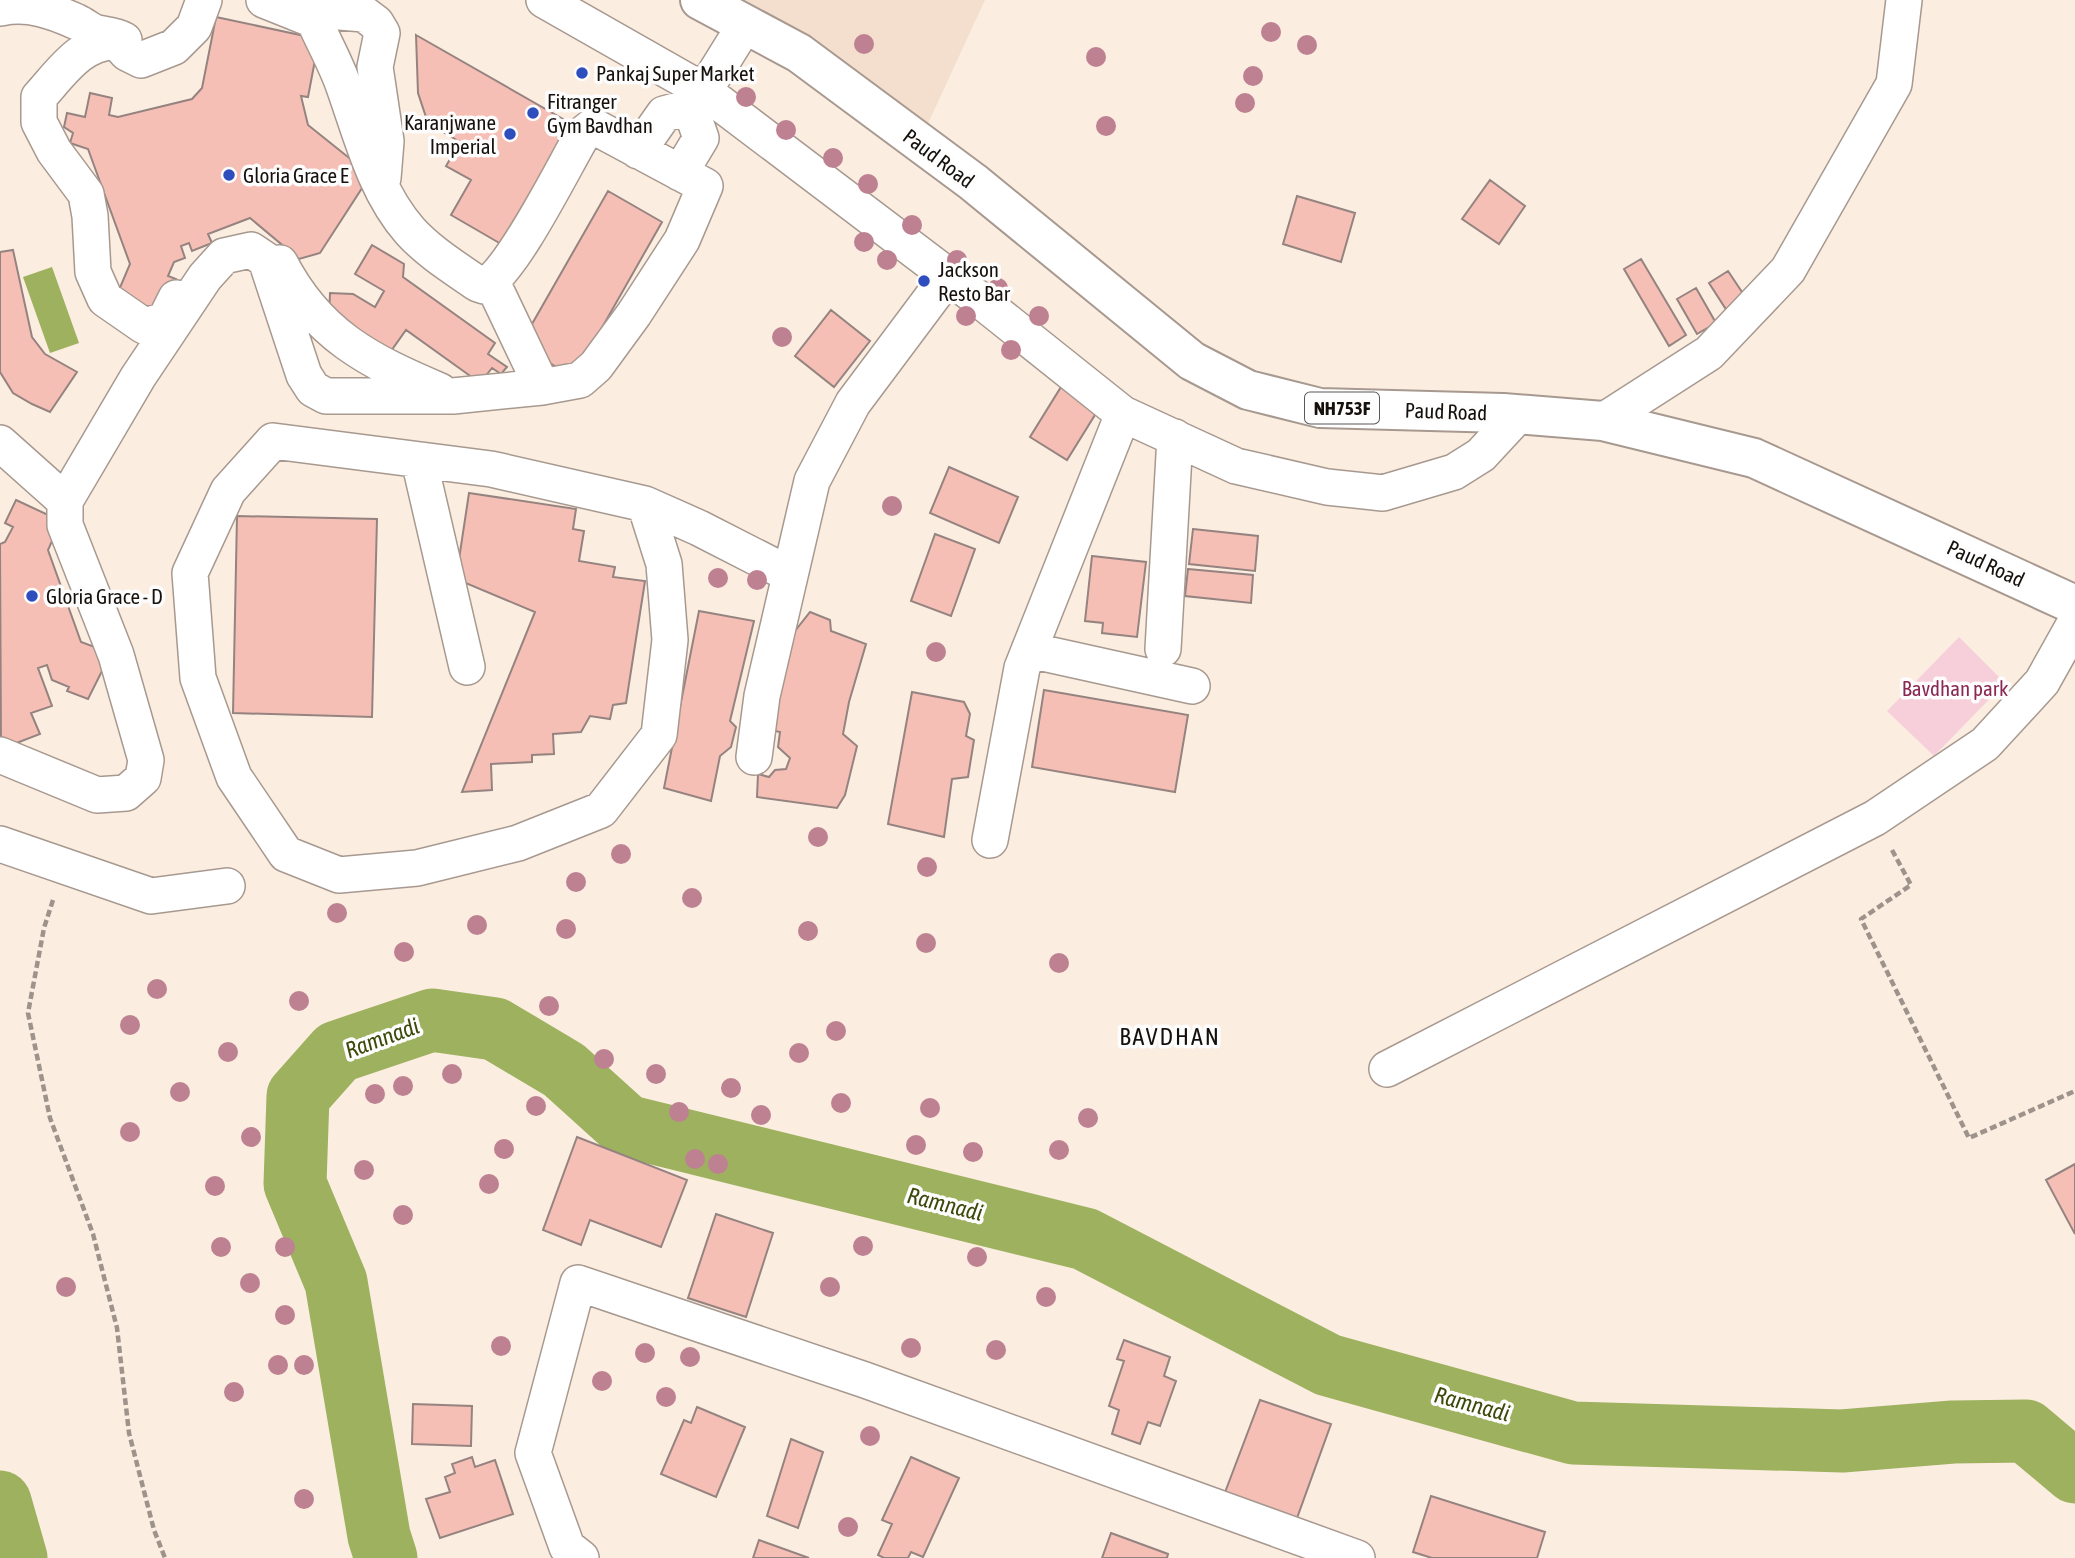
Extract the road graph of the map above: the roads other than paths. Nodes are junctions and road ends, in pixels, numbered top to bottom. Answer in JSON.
{"nodes":[{"id":1,"x":195,"y":0,"type":"edge"},
{"id":2,"x":204,"y":0,"type":"edge"},
{"id":3,"x":264,"y":0,"type":"edge"},
{"id":4,"x":286,"y":0,"type":"edge"},
{"id":5,"x":544,"y":0,"type":"edge"},
{"id":6,"x":700,"y":0,"type":"edge"},
{"id":7,"x":1904,"y":0,"type":"edge"},
{"id":8,"x":1,"y":6,"type":"edge"},
{"id":9,"x":745,"y":25,"type":"junction"},
{"id":10,"x":697,"y":99,"type":"junction"},
{"id":11,"x":638,"y":151,"type":"junction"},
{"id":12,"x":680,"y":173,"type":"junction"},
{"id":13,"x":382,"y":189,"type":"junction"},
{"id":14,"x":948,"y":276,"type":"junction"},
{"id":15,"x":492,"y":282,"type":"junction"},
{"id":16,"x":542,"y":387,"type":"junction"},
{"id":17,"x":453,"y":396,"type":"junction"},
{"id":18,"x":1123,"y":414,"type":"junction"},
{"id":19,"x":1519,"y":414,"type":"junction"},
{"id":20,"x":1603,"y":421,"type":"junction"},
{"id":21,"x":1175,"y":437,"type":"junction"},
{"id":22,"x":0,"y":443,"type":"edge"},
{"id":23,"x":419,"y":460,"type":"junction"},
{"id":24,"x":65,"y":501,"type":"junction"},
{"id":25,"x":645,"y":504,"type":"junction"},
{"id":26,"x":789,"y":574,"type":"junction"},
{"id":27,"x":2075,"y":605,"type":"edge"},
{"id":28,"x":2075,"y":623,"type":"edge"},
{"id":29,"x":1163,"y":649,"type":"dead end"},
{"id":30,"x":1029,"y":650,"type":"junction"},
{"id":31,"x":467,"y":667,"type":"dead end"},
{"id":32,"x":1192,"y":686,"type":"dead end"},
{"id":33,"x":0,"y":755,"type":"edge"},
{"id":34,"x":754,"y":757,"type":"dead end"},
{"id":35,"x":990,"y":840,"type":"dead end"},
{"id":36,"x":0,"y":844,"type":"edge"},
{"id":37,"x":227,"y":887,"type":"dead end"},
{"id":38,"x":1387,"y":1069,"type":"dead end"},
{"id":39,"x":581,"y":1558,"type":"edge"},
{"id":40,"x":1357,"y":1558,"type":"edge"}],
"edges":[{"from":1,"to":8,"type":"street"},
{"from":2,"to":17,"type":"street"},
{"from":3,"to":13,"type":"street"},
{"from":4,"to":13,"type":"street"},
{"from":5,"to":10,"type":"street"},
{"from":6,"to":9,"type":"main road","name":"Paud Road","number":"NH753F"},
{"from":7,"to":20,"type":"street"},
{"from":9,"to":10,"type":"street"},
{"from":9,"to":19,"type":"main road","name":"Paud Road","number":"NH753F"},
{"from":10,"to":11,"type":"street"},
{"from":10,"to":12,"type":"street"},
{"from":10,"to":14,"type":"street"},
{"from":11,"to":12,"type":"street"},
{"from":11,"to":15,"type":"street"},
{"from":12,"to":16,"type":"street"},
{"from":13,"to":15,"type":"street"},
{"from":14,"to":18,"type":"street"},
{"from":14,"to":26,"type":"street"},
{"from":15,"to":16,"type":"street"},
{"from":16,"to":17,"type":"street"},
{"from":17,"to":24,"type":"street"},
{"from":18,"to":21,"type":"street"},
{"from":18,"to":30,"type":"street"},
{"from":19,"to":20,"type":"main road","name":"Paud Road","number":"NH753F"},
{"from":19,"to":21,"type":"street"},
{"from":20,"to":27,"type":"main road","name":"Paud Road","number":"NH753F"},
{"from":21,"to":29,"type":"street"},
{"from":22,"to":24,"type":"street"},
{"from":23,"to":25,"type":"street"},
{"from":23,"to":25,"type":"street"},
{"from":23,"to":31,"type":"street"},
{"from":24,"to":33,"type":"street"},
{"from":25,"to":26,"type":"street"},
{"from":26,"to":34,"type":"street"},
{"from":28,"to":38,"type":"street"},
{"from":30,"to":32,"type":"street"},
{"from":30,"to":35,"type":"street"},
{"from":36,"to":37,"type":"street"},
{"from":39,"to":40,"type":"street"}]}
